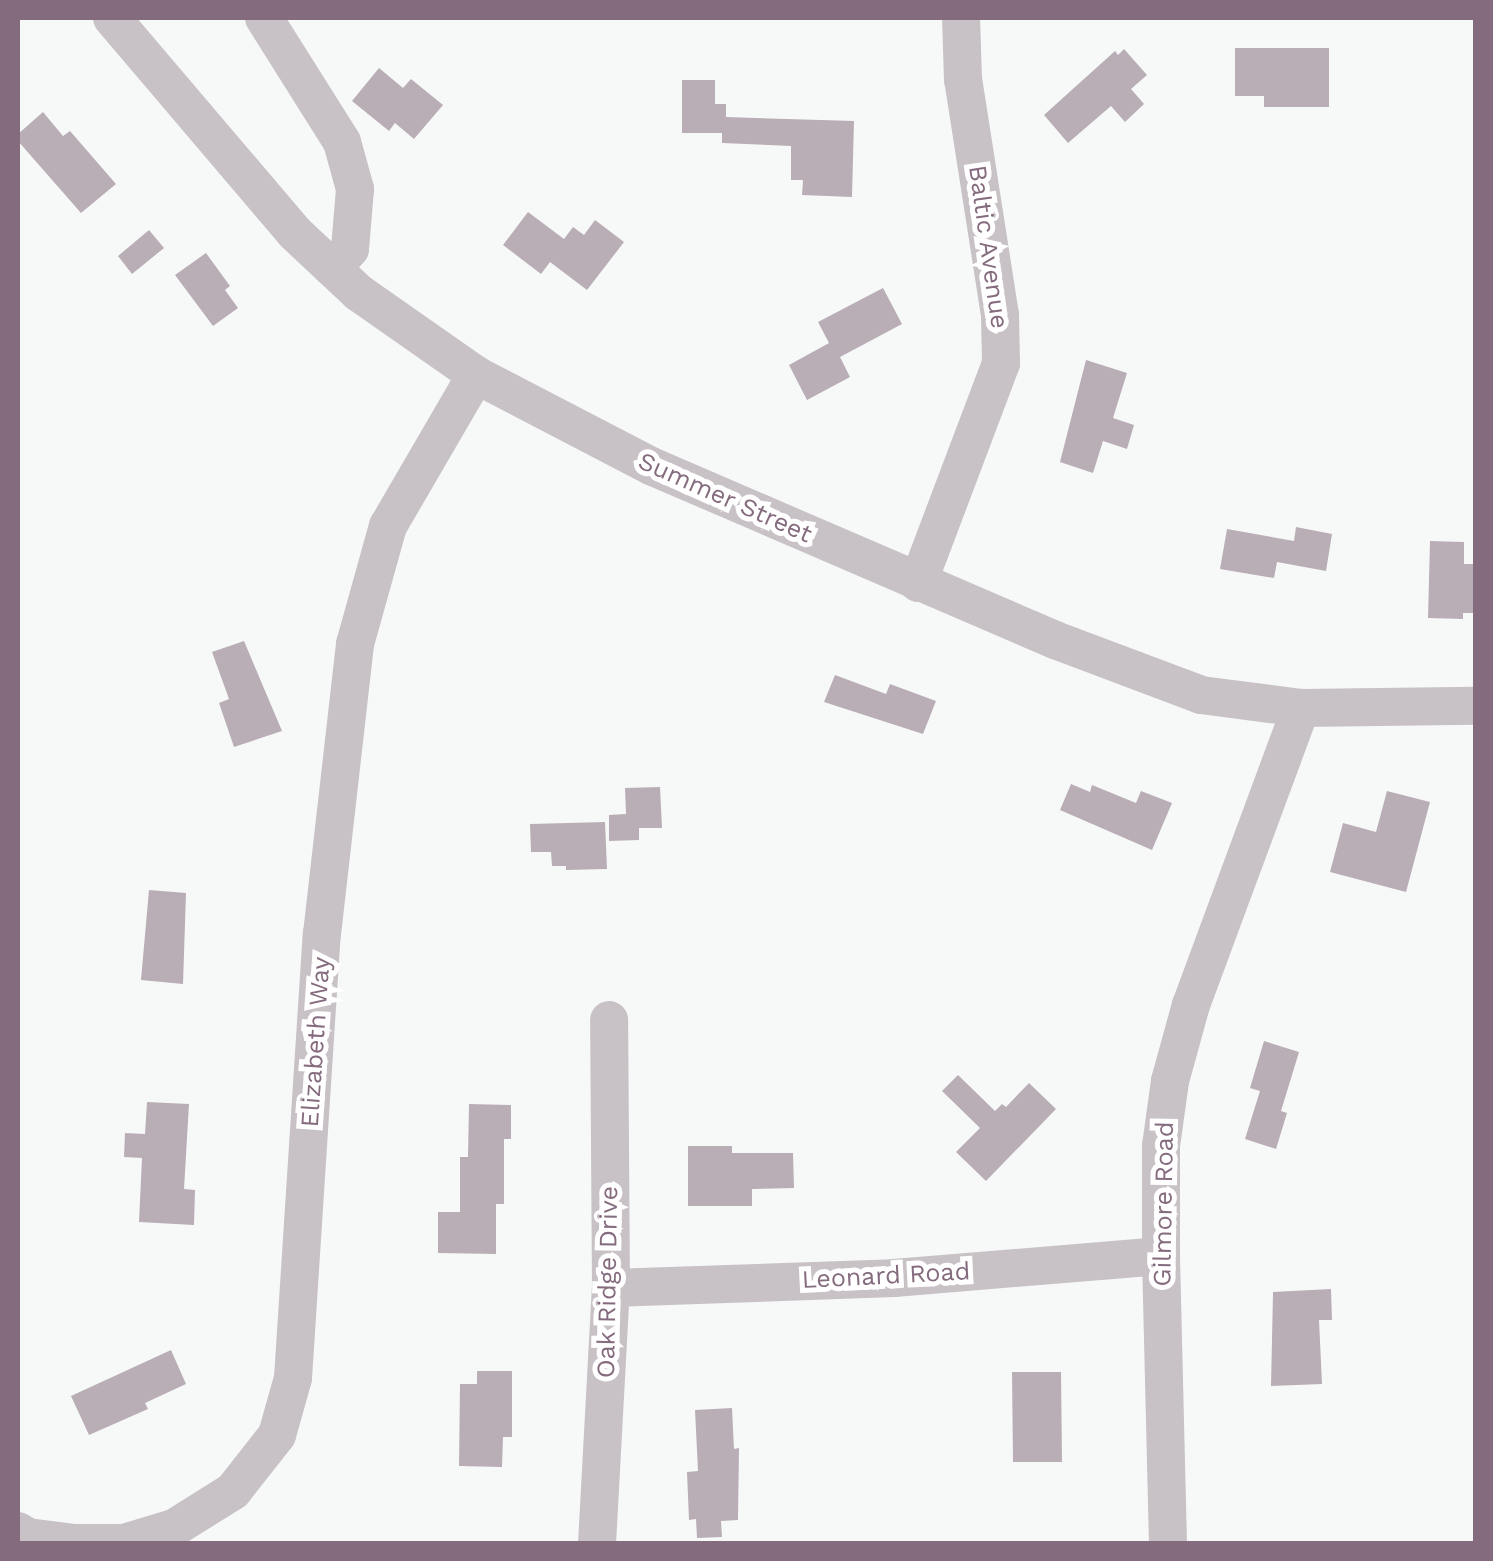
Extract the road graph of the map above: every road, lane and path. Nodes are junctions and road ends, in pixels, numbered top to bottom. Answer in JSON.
{"nodes":[{"id":1,"x":112,"y":18,"type":"edge"},
{"id":2,"x":264,"y":18,"type":"edge"},
{"id":3,"x":961,"y":18,"type":"edge"},
{"id":4,"x":332,"y":268,"type":"junction"},
{"id":5,"x":476,"y":375,"type":"junction"},
{"id":6,"x":918,"y":583,"type":"junction"},
{"id":7,"x":1476,"y":706,"type":"edge"},
{"id":8,"x":1301,"y":708,"type":"junction"},
{"id":9,"x":609,"y":1020,"type":"dead end"},
{"id":10,"x":1161,"y":1256,"type":"junction"},
{"id":11,"x":611,"y":1288,"type":"junction"},
{"id":12,"x":18,"y":1531,"type":"edge"},
{"id":13,"x":597,"y":1544,"type":"edge"},
{"id":14,"x":1168,"y":1544,"type":"edge"}],
"edges":[{"from":1,"to":4,"type":"street","name":"Summer Street"},
{"from":2,"to":4,"type":"street"},
{"from":3,"to":6,"type":"street","name":"Baltic Avenue"},
{"from":4,"to":5,"type":"street","name":"Summer Street"},
{"from":5,"to":6,"type":"street","name":"Summer Street"},
{"from":5,"to":12,"type":"street","name":"Elizabeth Way"},
{"from":6,"to":8,"type":"street","name":"Summer Street"},
{"from":7,"to":8,"type":"street","name":"Summer Street"},
{"from":8,"to":10,"type":"street","name":"Gilmore Road"},
{"from":9,"to":11,"type":"street","name":"Oak Ridge Drive"},
{"from":10,"to":11,"type":"street","name":"Leonard Road"},
{"from":10,"to":14,"type":"street","name":"Gilmore Road"},
{"from":11,"to":13,"type":"street","name":"Oak Ridge Drive"}]}
